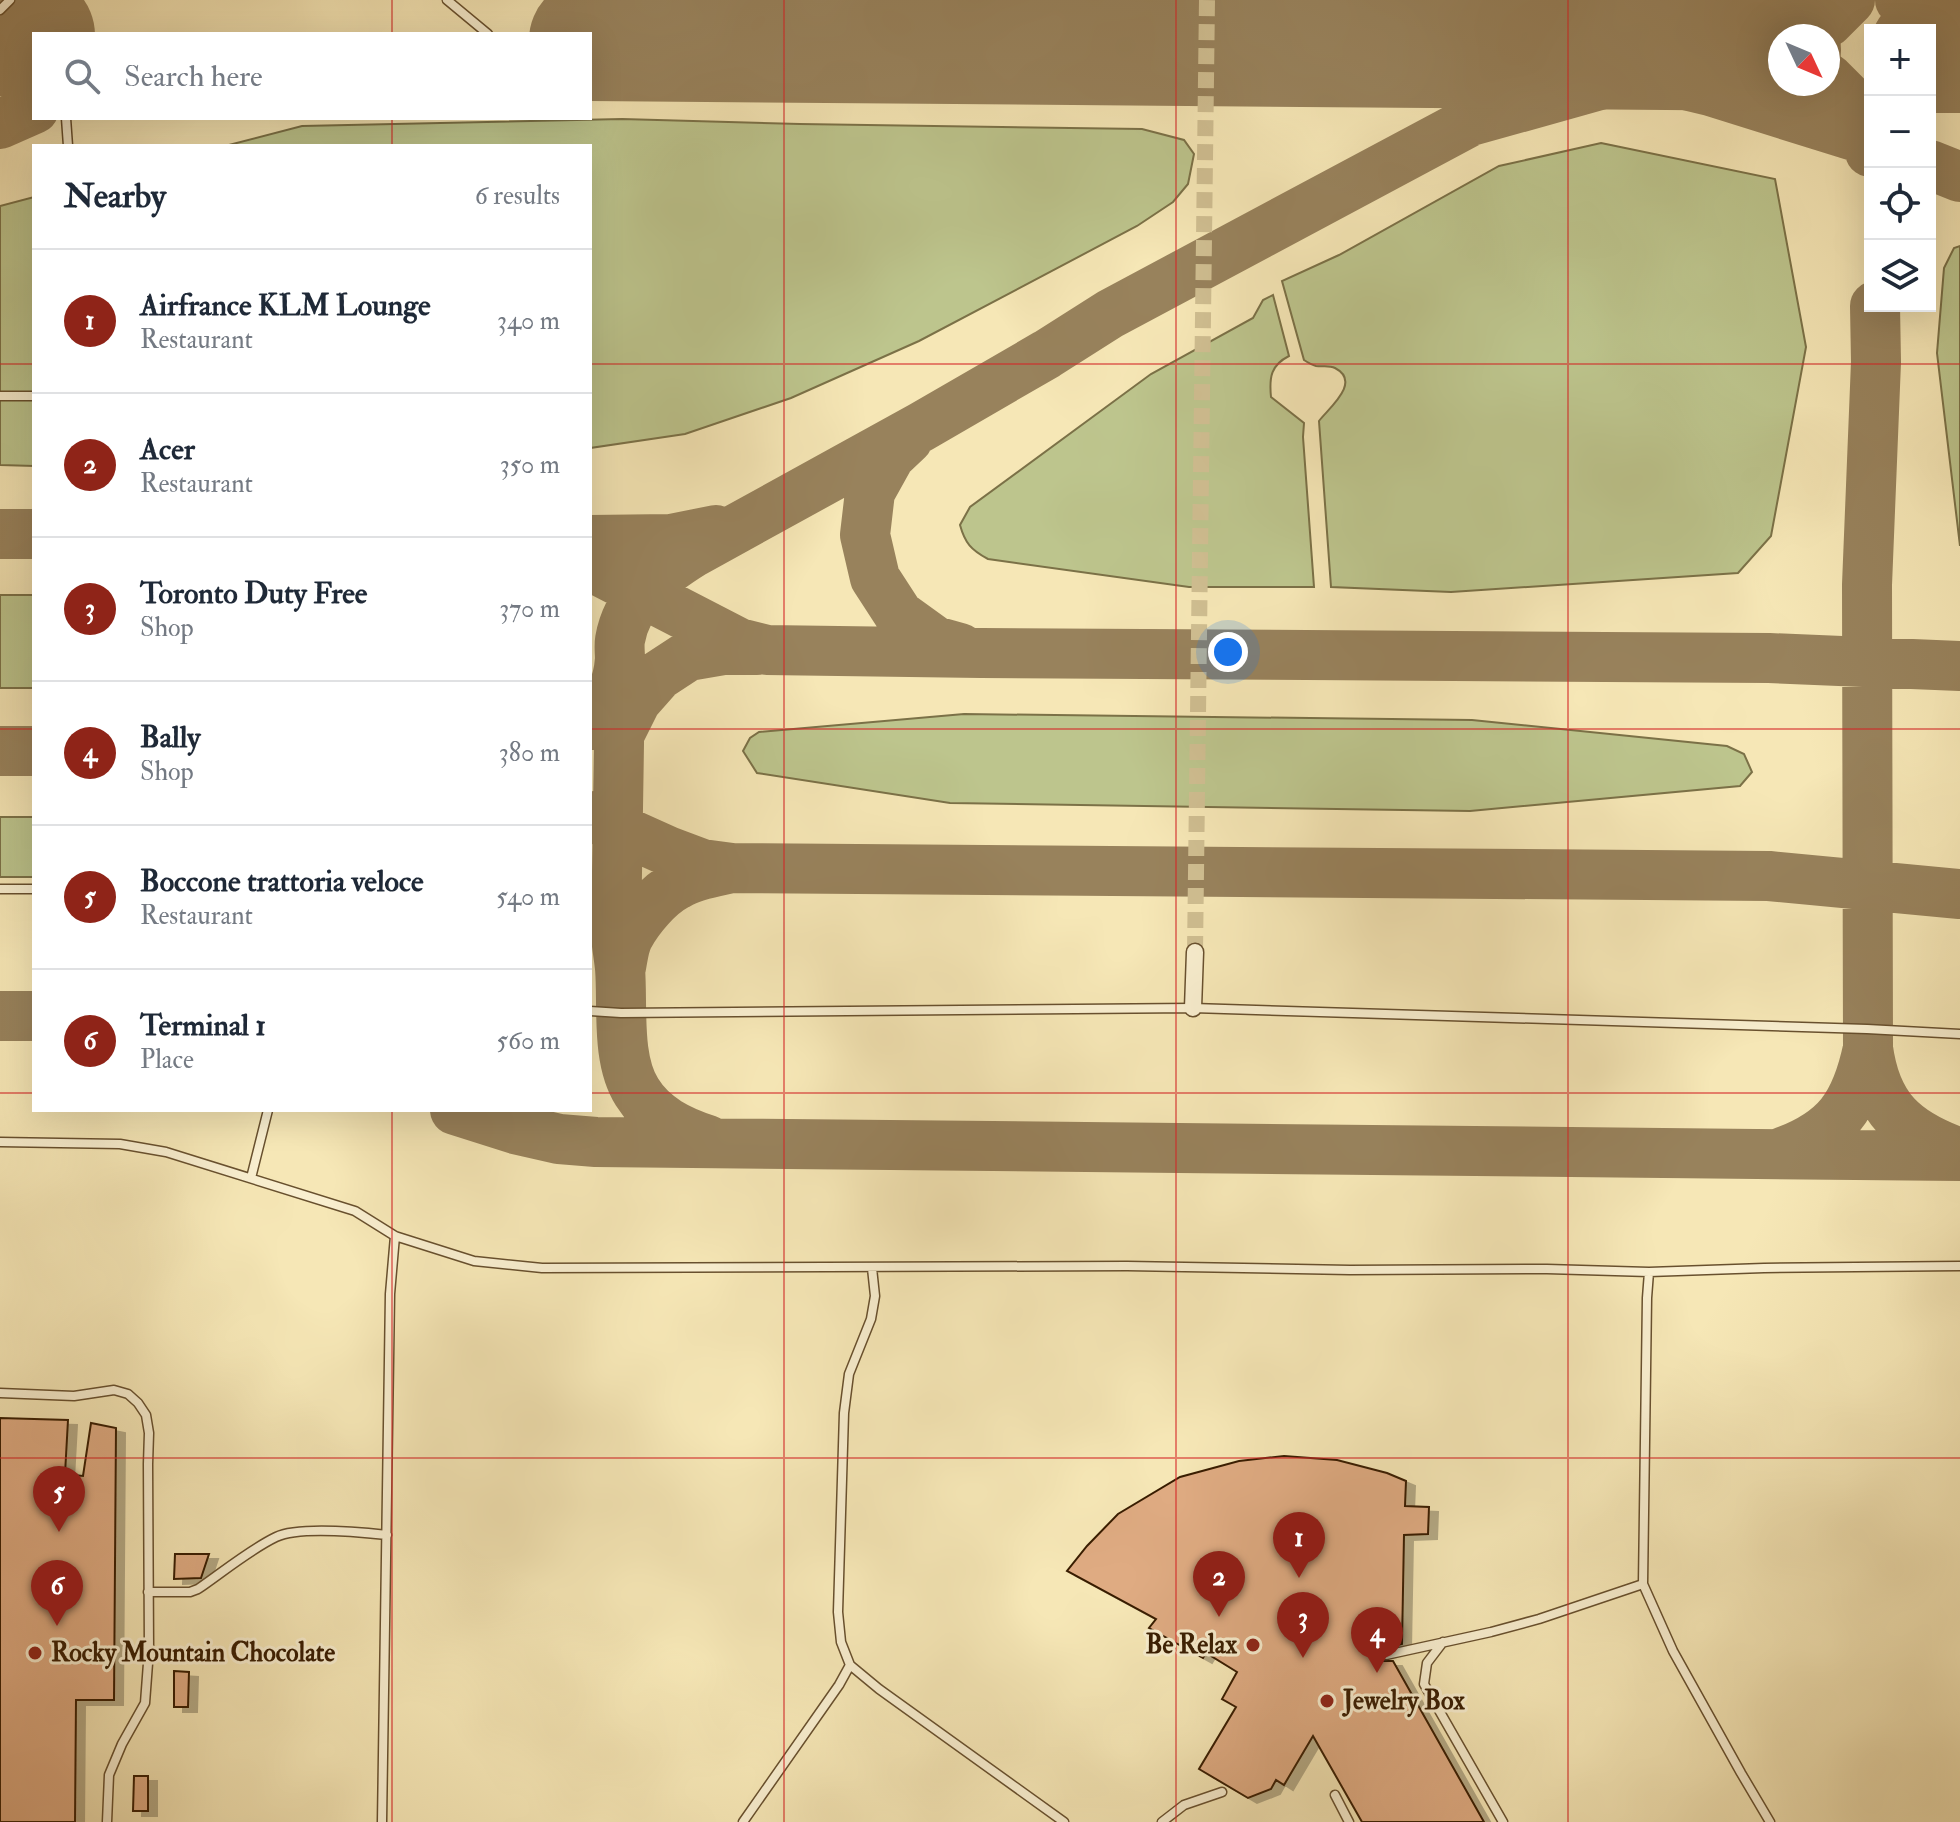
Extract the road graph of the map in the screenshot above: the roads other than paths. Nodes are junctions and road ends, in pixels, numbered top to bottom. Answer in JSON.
{"nodes":[{"id":1,"x":10,"y":0,"type":"edge"},
{"id":2,"x":447,"y":0,"type":"edge"},
{"id":3,"x":0,"y":10,"type":"edge"},
{"id":4,"x":486,"y":32,"type":"edge"},
{"id":5,"x":66,"y":120,"type":"edge"},
{"id":6,"x":68,"y":144,"type":"edge"},
{"id":7,"x":0,"y":396,"type":"edge"},
{"id":8,"x":32,"y":396,"type":"edge"},
{"id":9,"x":0,"y":889,"type":"edge"},
{"id":10,"x":32,"y":889,"type":"edge"},
{"id":11,"x":1195,"y":952,"type":"tunnel mouth"},
{"id":12,"x":1193,"y":1008,"type":"junction"},
{"id":13,"x":592,"y":1011,"type":"edge"},
{"id":14,"x":1960,"y":1034,"type":"edge"},
{"id":15,"x":268,"y":1112,"type":"edge"},
{"id":16,"x":0,"y":1142,"type":"edge"},
{"id":17,"x":251,"y":1178,"type":"junction"},
{"id":18,"x":395,"y":1236,"type":"junction"},
{"id":19,"x":1960,"y":1266,"type":"edge"},
{"id":20,"x":872,"y":1268,"type":"junction"},
{"id":21,"x":1649,"y":1272,"type":"junction"},
{"id":22,"x":0,"y":1393,"type":"edge"},
{"id":23,"x":387,"y":1535,"type":"junction"},
{"id":24,"x":1643,"y":1584,"type":"junction"},
{"id":25,"x":148,"y":1592,"type":"junction"},
{"id":26,"x":1443,"y":1642,"type":"junction"},
{"id":27,"x":1386,"y":1655,"type":"dead end"},
{"id":28,"x":850,"y":1665,"type":"junction"},
{"id":29,"x":1222,"y":1792,"type":"dead end"},
{"id":30,"x":1335,"y":1795,"type":"dead end"},
{"id":31,"x":107,"y":1822,"type":"edge"},
{"id":32,"x":382,"y":1822,"type":"edge"},
{"id":33,"x":743,"y":1822,"type":"edge"},
{"id":34,"x":1064,"y":1822,"type":"edge"},
{"id":35,"x":1162,"y":1822,"type":"edge"},
{"id":36,"x":1349,"y":1822,"type":"edge"},
{"id":37,"x":1503,"y":1822,"type":"edge"},
{"id":38,"x":1770,"y":1822,"type":"edge"}],
"edges":[{"from":1,"to":3,"type":"lane"},
{"from":2,"to":4,"type":"lane"},
{"from":5,"to":6,"type":"lane"},
{"from":7,"to":8,"type":"lane"},
{"from":9,"to":10,"type":"lane"},
{"from":11,"to":12,"type":"street"},
{"from":12,"to":13,"type":"lane"},
{"from":12,"to":14,"type":"lane"},
{"from":15,"to":17,"type":"lane"},
{"from":16,"to":17,"type":"lane"},
{"from":17,"to":18,"type":"lane"},
{"from":18,"to":20,"type":"lane"},
{"from":18,"to":23,"type":"lane"},
{"from":19,"to":21,"type":"lane"},
{"from":20,"to":21,"type":"lane"},
{"from":20,"to":28,"type":"lane"},
{"from":21,"to":24,"type":"lane"},
{"from":22,"to":25,"type":"lane"},
{"from":23,"to":25,"type":"lane"},
{"from":23,"to":32,"type":"lane"},
{"from":24,"to":26,"type":"lane"},
{"from":24,"to":38,"type":"lane"},
{"from":25,"to":31,"type":"lane"},
{"from":26,"to":27,"type":"lane"},
{"from":26,"to":37,"type":"lane"},
{"from":28,"to":33,"type":"lane"},
{"from":28,"to":34,"type":"lane"},
{"from":29,"to":35,"type":"lane"},
{"from":30,"to":36,"type":"lane"}]}
